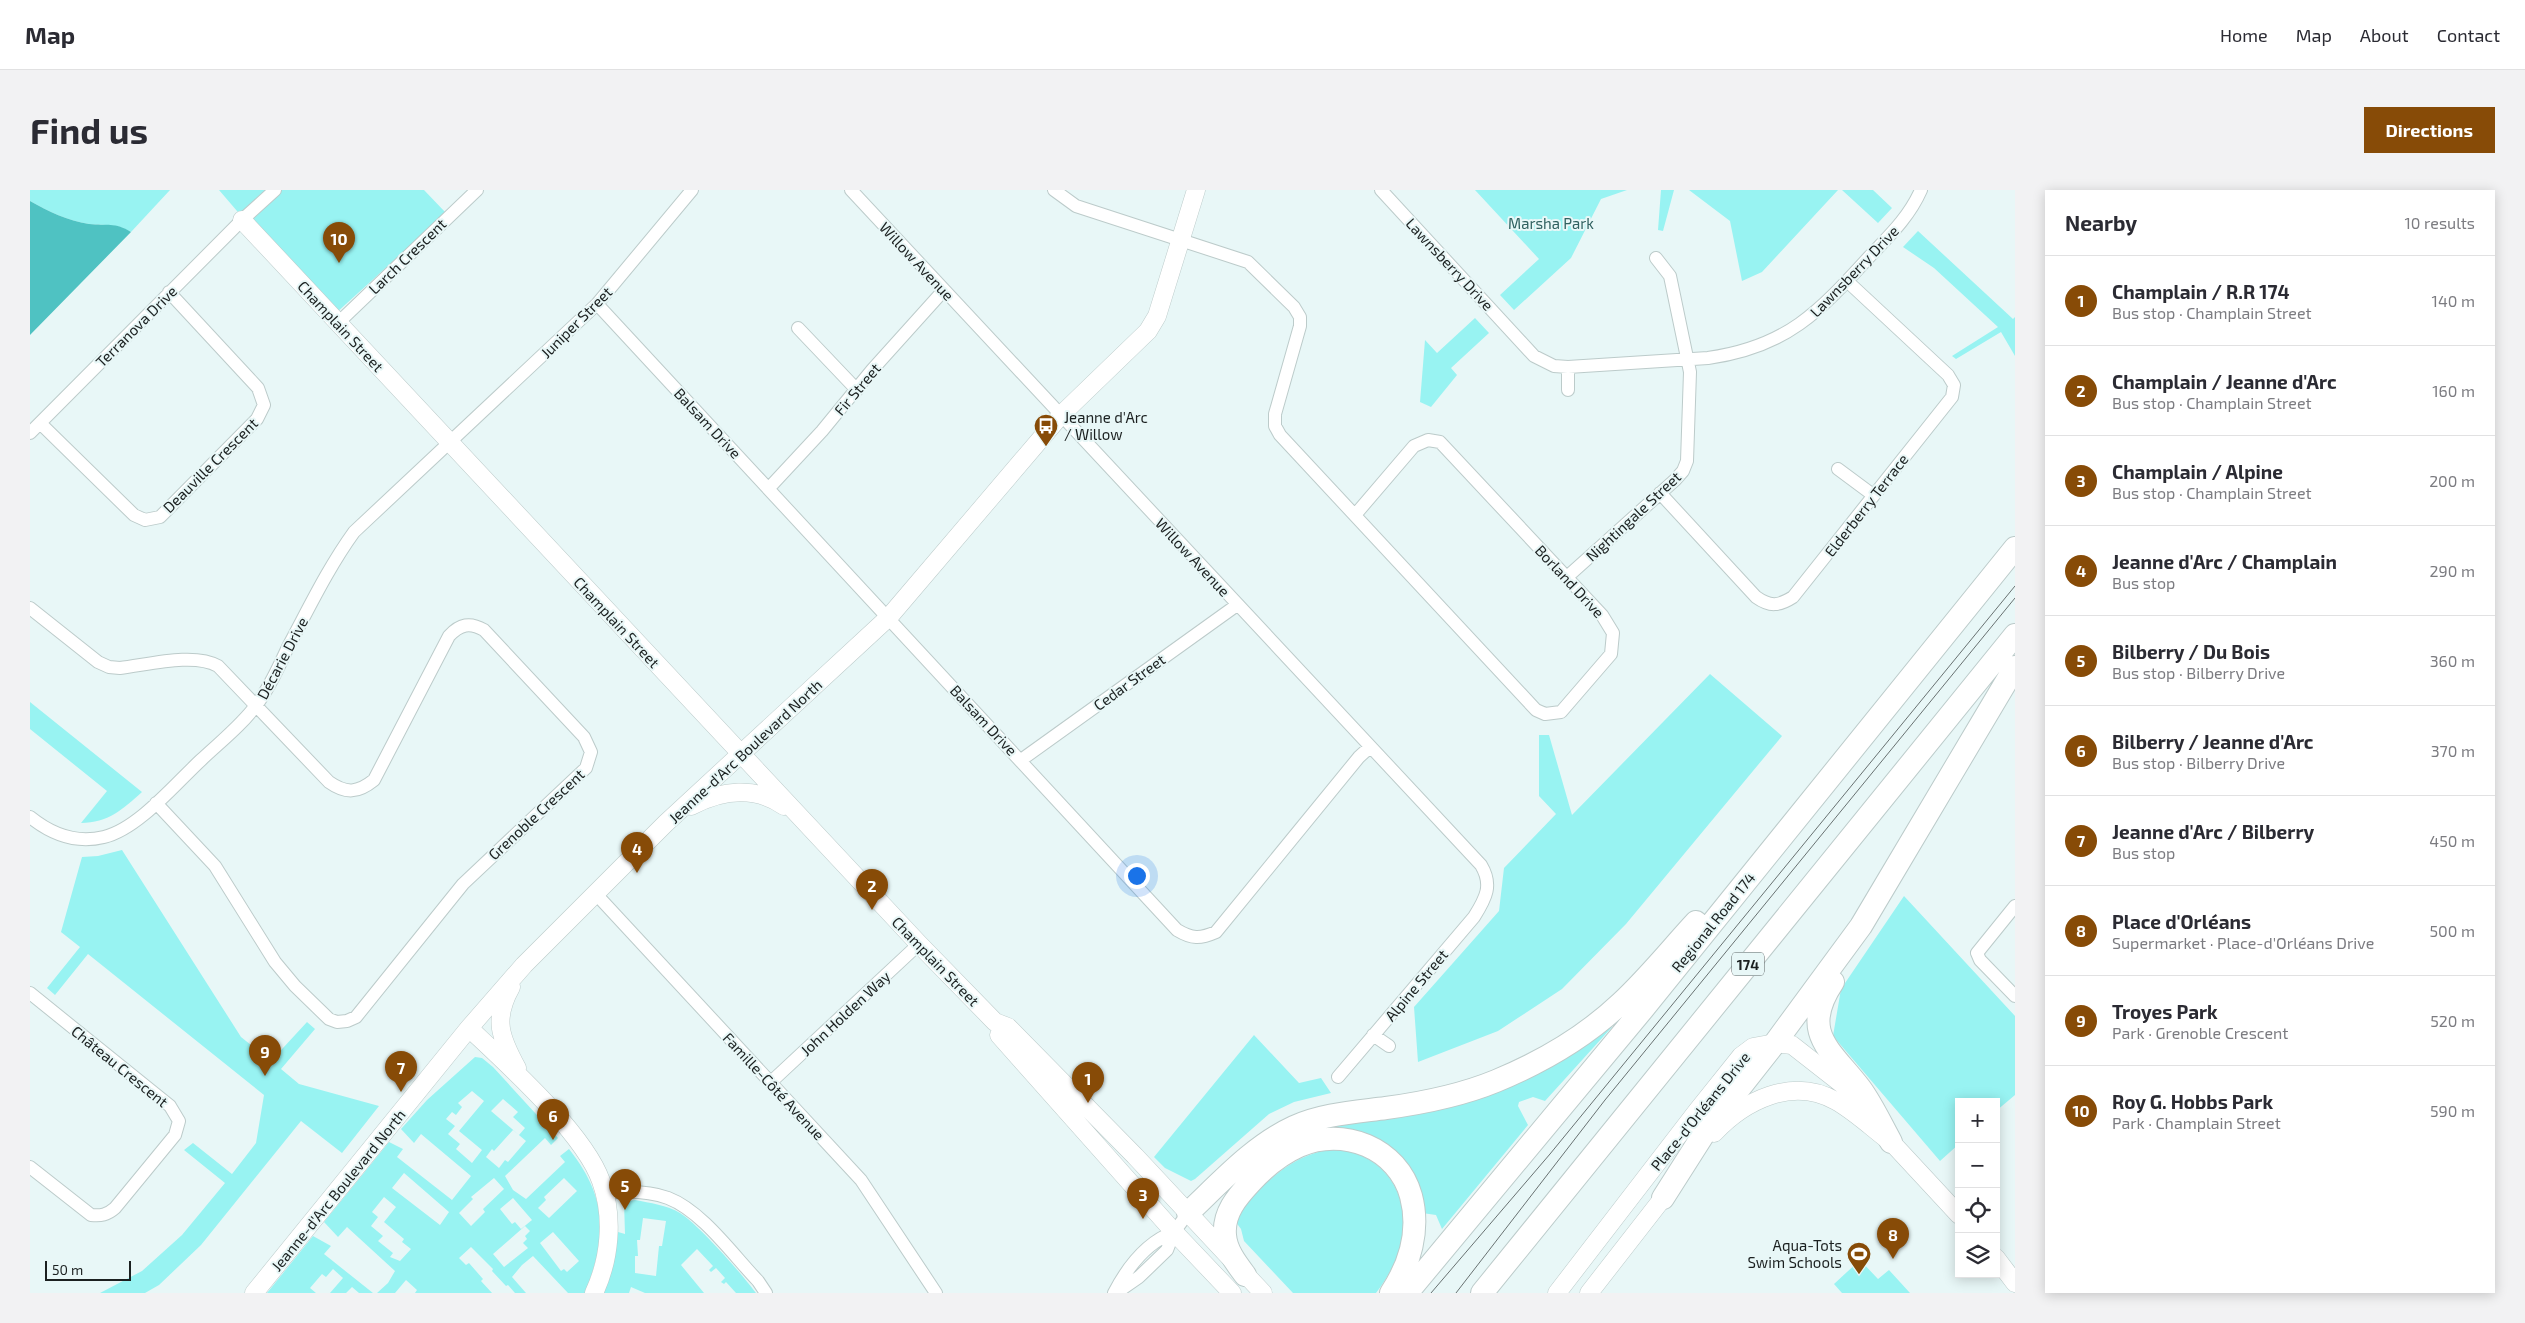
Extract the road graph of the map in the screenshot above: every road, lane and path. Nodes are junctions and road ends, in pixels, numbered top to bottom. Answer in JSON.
{"nodes":[{"id":1,"x":274,"y":190,"type":"edge"},
{"id":2,"x":477,"y":190,"type":"edge"},
{"id":3,"x":692,"y":190,"type":"edge"},
{"id":4,"x":850,"y":190,"type":"edge"},
{"id":5,"x":1054,"y":190,"type":"edge"},
{"id":6,"x":1196,"y":190,"type":"edge"},
{"id":7,"x":1382,"y":190,"type":"edge"},
{"id":8,"x":1921,"y":190,"type":"edge"},
{"id":9,"x":242,"y":220,"type":"junction"},
{"id":10,"x":1181,"y":240,"type":"junction"},
{"id":11,"x":1656,"y":258,"type":"dead end"},
{"id":12,"x":1847,"y":281,"type":"junction"},
{"id":13,"x":944,"y":290,"type":"junction"},
{"id":14,"x":169,"y":292,"type":"junction"},
{"id":15,"x":596,"y":304,"type":"junction"},
{"id":16,"x":338,"y":323,"type":"junction"},
{"id":17,"x":798,"y":328,"type":"dead end"},
{"id":18,"x":1687,"y":360,"type":"junction"},
{"id":19,"x":1568,"y":367,"type":"junction"},
{"id":20,"x":857,"y":390,"type":"junction"},
{"id":21,"x":1568,"y":390,"type":"dead end"},
{"id":22,"x":1061,"y":415,"type":"junction"},
{"id":23,"x":40,"y":423,"type":"junction"},
{"id":24,"x":30,"y":433,"type":"edge"},
{"id":25,"x":449,"y":443,"type":"junction"},
{"id":26,"x":1838,"y":469,"type":"dead end"},
{"id":27,"x":769,"y":488,"type":"junction"},
{"id":28,"x":1660,"y":493,"type":"junction"},
{"id":29,"x":1874,"y":495,"type":"junction"},
{"id":30,"x":1355,"y":515,"type":"junction"},
{"id":31,"x":2015,"y":548,"type":"edge"},
{"id":32,"x":1567,"y":577,"type":"junction"},
{"id":33,"x":1237,"y":605,"type":"junction"},
{"id":34,"x":30,"y":608,"type":"edge"},
{"id":35,"x":889,"y":617,"type":"junction"},
{"id":36,"x":2015,"y":635,"type":"edge"},
{"id":37,"x":2015,"y":667,"type":"edge"},
{"id":38,"x":257,"y":704,"type":"junction"},
{"id":39,"x":1370,"y":747,"type":"junction"},
{"id":40,"x":740,"y":754,"type":"junction"},
{"id":41,"x":1850,"y":754,"type":"junction"},
{"id":42,"x":1021,"y":760,"type":"junction"},
{"id":43,"x":156,"y":803,"type":"junction"},
{"id":44,"x":30,"y":817,"type":"edge"},
{"id":45,"x":803,"y":819,"type":"junction"},
{"id":46,"x":666,"y":823,"type":"junction"},
{"id":47,"x":595,"y":893,"type":"junction"},
{"id":48,"x":2015,"y":906,"type":"edge"},
{"id":49,"x":1861,"y":926,"type":"junction"},
{"id":50,"x":1459,"y":934,"type":"joint"},
{"id":51,"x":919,"y":944,"type":"junction"},
{"id":52,"x":524,"y":965,"type":"junction"},
{"id":53,"x":30,"y":993,"type":"edge"},
{"id":54,"x":2015,"y":996,"type":"edge"},
{"id":55,"x":995,"y":1022,"type":"junction"},
{"id":56,"x":469,"y":1028,"type":"junction"},
{"id":57,"x":1373,"y":1035,"type":"junction"},
{"id":58,"x":1775,"y":1043,"type":"junction"},
{"id":59,"x":1389,"y":1046,"type":"dead end"},
{"id":60,"x":1338,"y":1076,"type":"dead end"},
{"id":61,"x":771,"y":1082,"type":"junction"},
{"id":62,"x":530,"y":1089,"type":"junction"},
{"id":63,"x":1891,"y":1142,"type":"junction"},
{"id":64,"x":30,"y":1167,"type":"edge"},
{"id":65,"x":604,"y":1193,"type":"junction"},
{"id":66,"x":1663,"y":1198,"type":"junction"},
{"id":67,"x":1955,"y":1211,"type":"edge"},
{"id":68,"x":1188,"y":1213,"type":"junction"},
{"id":69,"x":1174,"y":1232,"type":"junction"},
{"id":70,"x":2000,"y":1263,"type":"edge"},
{"id":71,"x":1245,"y":1274,"type":"junction"},
{"id":72,"x":2013,"y":1279,"type":"edge"},
{"id":73,"x":254,"y":1293,"type":"edge"},
{"id":74,"x":594,"y":1293,"type":"edge"},
{"id":75,"x":766,"y":1293,"type":"edge"},
{"id":76,"x":936,"y":1293,"type":"edge"},
{"id":77,"x":1115,"y":1293,"type":"edge"},
{"id":78,"x":1232,"y":1293,"type":"edge"},
{"id":79,"x":1263,"y":1293,"type":"edge"},
{"id":80,"x":1391,"y":1293,"type":"edge"},
{"id":81,"x":1407,"y":1293,"type":"edge"},
{"id":82,"x":1482,"y":1293,"type":"edge"},
{"id":83,"x":1557,"y":1293,"type":"edge"},
{"id":84,"x":1589,"y":1293,"type":"edge"}],
"edges":[{"from":1,"to":9,"type":"street"},
{"from":2,"to":16,"type":"street","name":"Larch Crescent"},
{"from":3,"to":15,"type":"street","name":"Juniper Street"},
{"from":4,"to":13,"type":"street","name":"Willow Avenue"},
{"from":5,"to":10,"type":"street"},
{"from":6,"to":10,"type":"main road","name":"Jeanne-d'Arc Boulevard North"},
{"from":7,"to":19,"type":"street","name":"Lawnsberry Drive"},
{"from":8,"to":12,"type":"street","name":"Lawnsberry Drive"},
{"from":9,"to":14,"type":"street","name":"Terranova Drive"},
{"from":9,"to":16,"type":"main road","name":"Champlain Street"},
{"from":10,"to":22,"type":"main road","name":"Jeanne-d'Arc Boulevard North"},
{"from":10,"to":30,"type":"street","name":"Borland Drive"},
{"from":11,"to":18,"type":"street","name":"Nightingale Street"},
{"from":12,"to":18,"type":"street","name":"Lawnsberry Drive"},
{"from":12,"to":29,"type":"street","name":"Elderberry Terrace"},
{"from":13,"to":20,"type":"street","name":"Fir Street"},
{"from":13,"to":22,"type":"street","name":"Willow Avenue"},
{"from":14,"to":23,"type":"street","name":"Terranova Drive"},
{"from":14,"to":23,"type":"street","name":"Deauville Crescent"},
{"from":15,"to":25,"type":"street","name":"Juniper Street"},
{"from":15,"to":27,"type":"street","name":"Balsam Drive"},
{"from":16,"to":25,"type":"main road","name":"Champlain Street"},
{"from":17,"to":20,"type":"street"},
{"from":18,"to":19,"type":"street","name":"Lawnsberry Drive"},
{"from":18,"to":28,"type":"street","name":"Nightingale Street"},
{"from":19,"to":21,"type":"street"},
{"from":20,"to":27,"type":"street","name":"Fir Street"},
{"from":22,"to":33,"type":"street","name":"Willow Avenue"},
{"from":22,"to":35,"type":"main road","name":"Jeanne-d'Arc Boulevard North"},
{"from":23,"to":24,"type":"street","name":"Terranova Drive"},
{"from":25,"to":38,"type":"street","name":"Décarie Drive"},
{"from":25,"to":40,"type":"main road","name":"Champlain Street"},
{"from":26,"to":29,"type":"street"},
{"from":27,"to":35,"type":"street","name":"Balsam Drive"},
{"from":28,"to":29,"type":"street","name":"Elderberry Terrace"},
{"from":28,"to":32,"type":"street","name":"Nightingale Street"},
{"from":30,"to":32,"type":"street","name":"Borland Drive"},
{"from":30,"to":32,"type":"street","name":"Borland Drive"},
{"from":31,"to":41,"type":"highway","name":"Regional Road 174"},
{"from":33,"to":39,"type":"street","name":"Willow Avenue"},
{"from":33,"to":42,"type":"street","name":"Cedar Street"},
{"from":34,"to":38,"type":"street"},
{"from":35,"to":40,"type":"main road","name":"Jeanne-d'Arc Boulevard North"},
{"from":35,"to":42,"type":"street","name":"Balsam Drive"},
{"from":36,"to":82,"type":"highway","number":"174"},
{"from":37,"to":49,"type":"highway"},
{"from":38,"to":43,"type":"street","name":"Décarie Drive"},
{"from":38,"to":43,"type":"street","name":"Grenoble Crescent"},
{"from":39,"to":42,"type":"street","name":"Balsam Drive"},
{"from":39,"to":50,"type":"street","name":"Willow Avenue"},
{"from":40,"to":45,"type":"main road","name":"Champlain Street"},
{"from":40,"to":46,"type":"main road","name":"Jeanne-d'Arc Boulevard North"},
{"from":41,"to":68,"type":"highway"},
{"from":41,"to":81,"type":"highway","name":"Regional Road 174"},
{"from":43,"to":44,"type":"street","name":"Décarie Drive"},
{"from":45,"to":46,"type":"main road"},
{"from":45,"to":51,"type":"main road","name":"Champlain Street"},
{"from":46,"to":47,"type":"main road","name":"Jeanne-d'Arc Boulevard North"},
{"from":47,"to":52,"type":"main road","name":"Jeanne-d'Arc Boulevard North"},
{"from":47,"to":61,"type":"street","name":"Famille-Côté Avenue"},
{"from":48,"to":54,"type":"street"},
{"from":49,"to":58,"type":"highway"},
{"from":49,"to":63,"type":"highway"},
{"from":50,"to":57,"type":"street","name":"Alpine Street"},
{"from":51,"to":55,"type":"main road","name":"Champlain Street"},
{"from":51,"to":61,"type":"street","name":"John Holden Way"},
{"from":52,"to":56,"type":"main road","name":"Jeanne-d'Arc Boulevard North"},
{"from":52,"to":62,"type":"main road"},
{"from":53,"to":64,"type":"street","name":"Château Crescent"},
{"from":55,"to":68,"type":"main road","name":"Champlain Street"},
{"from":55,"to":69,"type":"main road","name":"Champlain Street"},
{"from":56,"to":62,"type":"main road"},
{"from":56,"to":73,"type":"main road","name":"Jeanne-d'Arc Boulevard North"},
{"from":57,"to":59,"type":"street","name":"Alpine Street"},
{"from":57,"to":60,"type":"street","name":"Alpine Street"},
{"from":58,"to":63,"type":"main road","name":"Place-d'Orléans Drive"},
{"from":58,"to":66,"type":"highway"},
{"from":58,"to":83,"type":"main road","name":"Place-d'Orléans Drive"},
{"from":61,"to":76,"type":"street","name":"Famille-Côté Avenue"},
{"from":62,"to":65,"type":"main road"},
{"from":63,"to":66,"type":"main road","name":"Place-d'Orléans Drive"},
{"from":63,"to":67,"type":"main road","name":"Place-d'Orléans Drive"},
{"from":65,"to":74,"type":"main road"},
{"from":65,"to":75,"type":"street"},
{"from":66,"to":84,"type":"main road","name":"Place-d'Orléans Drive"},
{"from":68,"to":69,"type":"street"},
{"from":68,"to":71,"type":"main road","name":"Champlain Street"},
{"from":69,"to":77,"type":"street"},
{"from":69,"to":78,"type":"main road","name":"Champlain Street"},
{"from":70,"to":72,"type":"main road"},
{"from":71,"to":79,"type":"main road","name":"Champlain Street"},
{"from":71,"to":80,"type":"highway"}]}
